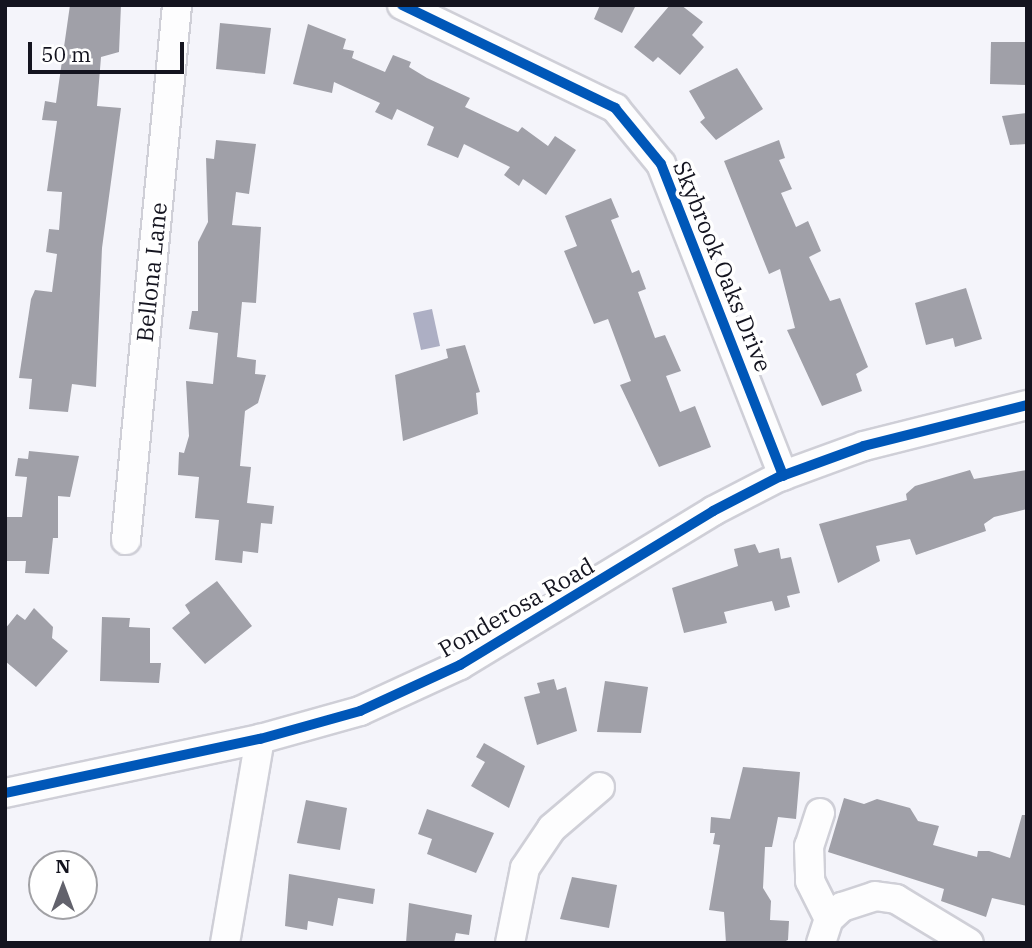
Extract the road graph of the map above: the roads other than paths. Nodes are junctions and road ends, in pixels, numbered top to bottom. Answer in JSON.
{"nodes":[{"id":1,"x":177,"y":5,"type":"edge"},
{"id":2,"x":402,"y":5,"type":"edge"},
{"id":3,"x":1027,"y":405,"type":"edge"},
{"id":4,"x":783,"y":476,"type":"junction"},
{"id":5,"x":126,"y":540,"type":"dead end"},
{"id":6,"x":260,"y":739,"type":"junction"},
{"id":7,"x":600,"y":787,"type":"dead end"},
{"id":8,"x":5,"y":793,"type":"edge"},
{"id":9,"x":820,"y":813,"type":"dead end"},
{"id":10,"x":825,"y":931,"type":"edge"},
{"id":11,"x":225,"y":943,"type":"edge"},
{"id":12,"x":510,"y":943,"type":"edge"},
{"id":13,"x":969,"y":943,"type":"edge"}],
"edges":[{"from":1,"to":5,"type":"street","name":"Bellona Lane"},
{"from":2,"to":4,"type":"street","name":"Skybrook Oaks Drive"},
{"from":3,"to":4,"type":"street","name":"Ponderosa Road"},
{"from":4,"to":6,"type":"street","name":"Ponderosa Road"},
{"from":6,"to":8,"type":"street","name":"Ponderosa Road"},
{"from":6,"to":11,"type":"street"},
{"from":7,"to":12,"type":"street"},
{"from":9,"to":10,"type":"street"},
{"from":10,"to":13,"type":"street"}]}
